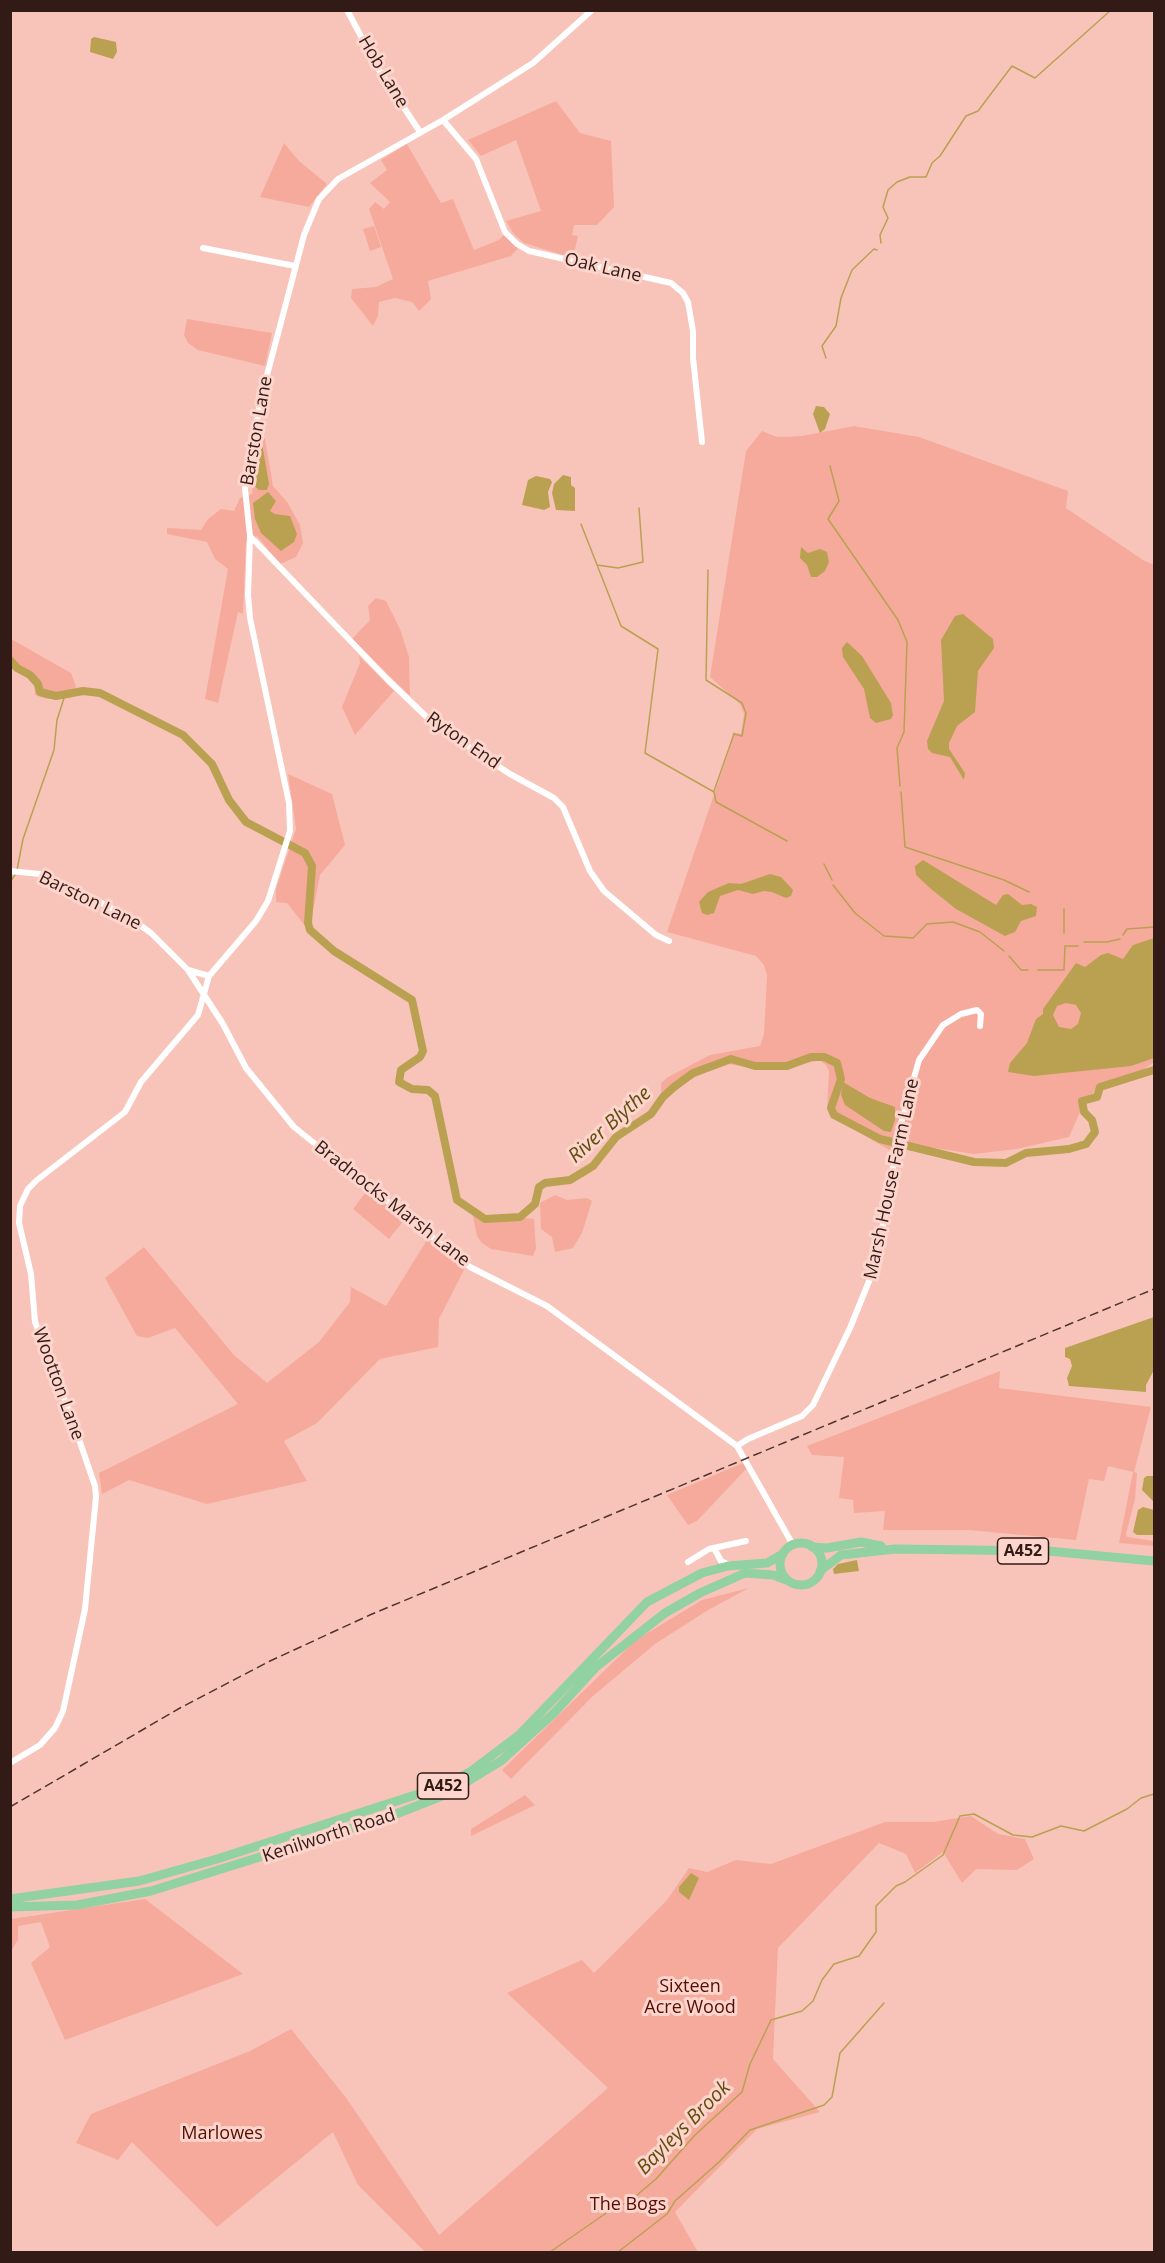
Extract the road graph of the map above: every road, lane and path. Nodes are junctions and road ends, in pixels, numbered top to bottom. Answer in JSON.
{"nodes":[{"id":1,"x":347,"y":10,"type":"edge"},
{"id":2,"x":592,"y":10,"type":"edge"},
{"id":3,"x":443,"y":120,"type":"junction"},
{"id":4,"x":420,"y":132,"type":"junction"},
{"id":5,"x":203,"y":248,"type":"dead end"},
{"id":6,"x":295,"y":266,"type":"junction"},
{"id":7,"x":702,"y":442,"type":"dead end"},
{"id":8,"x":250,"y":536,"type":"junction"},
{"id":9,"x":11,"y":871,"type":"edge"},
{"id":10,"x":669,"y":941,"type":"dead end"},
{"id":11,"x":188,"y":970,"type":"junction"},
{"id":12,"x":209,"y":976,"type":"junction"},
{"id":13,"x":203,"y":995,"type":"junction"},
{"id":14,"x":213,"y":1008,"type":"junction"},
{"id":15,"x":198,"y":1015,"type":"junction"},
{"id":16,"x":981,"y":1026,"type":"dead end"},
{"id":17,"x":737,"y":1446,"type":"junction"},
{"id":18,"x":746,"y":1541,"type":"dead end"},
{"id":19,"x":794,"y":1545,"type":"junction"},
{"id":20,"x":812,"y":1547,"type":"junction"},
{"id":21,"x":714,"y":1548,"type":"junction"},
{"id":22,"x":895,"y":1548,"type":"junction"},
{"id":23,"x":783,"y":1554,"type":"junction"},
{"id":24,"x":717,"y":1555,"type":"junction"},
{"id":25,"x":1155,"y":1560,"type":"edge"},
{"id":26,"x":688,"y":1562,"type":"dead end"},
{"id":27,"x":732,"y":1566,"type":"junction"},
{"id":28,"x":820,"y":1571,"type":"junction"},
{"id":29,"x":702,"y":1573,"type":"junction"},
{"id":30,"x":789,"y":1581,"type":"junction"},
{"id":31,"x":10,"y":1763,"type":"edge"},
{"id":32,"x":10,"y":1899,"type":"edge"},
{"id":33,"x":10,"y":1907,"type":"edge"}],
"edges":[{"from":1,"to":4,"type":"street","name":"Hob Lane"},
{"from":2,"to":3,"type":"street","name":"Barston Lane"},
{"from":3,"to":4,"type":"street","name":"Barston Lane"},
{"from":3,"to":7,"type":"street","name":"Oak Lane"},
{"from":4,"to":6,"type":"street","name":"Barston Lane"},
{"from":5,"to":6,"type":"street"},
{"from":6,"to":8,"type":"street","name":"Barston Lane"},
{"from":8,"to":10,"type":"street","name":"Ryton End"},
{"from":8,"to":12,"type":"street","name":"Barston Lane"},
{"from":9,"to":11,"type":"street","name":"Barston Lane"},
{"from":11,"to":12,"type":"street","name":"Barston Lane"},
{"from":11,"to":13,"type":"street","name":"Barston Lane"},
{"from":12,"to":13,"type":"street","name":"Barston Lane"},
{"from":13,"to":14,"type":"street","name":"Bradnocks Marsh Lane"},
{"from":13,"to":15,"type":"street","name":"Wootton Lane"},
{"from":14,"to":15,"type":"street","name":"Wootton Lane"},
{"from":14,"to":17,"type":"street","name":"Bradnocks Marsh Lane"},
{"from":15,"to":31,"type":"street","name":"Wootton Lane"},
{"from":16,"to":17,"type":"street","name":"Marsh House Farm Lane"},
{"from":17,"to":19,"type":"street","name":"Bradnocks Marsh Lane"},
{"from":18,"to":21,"type":"street"},
{"from":19,"to":20,"type":"highway","number":"A452"},
{"from":19,"to":23,"type":"highway","number":"A452"},
{"from":20,"to":22,"type":"highway","number":"A452"},
{"from":20,"to":28,"type":"highway"},
{"from":21,"to":24,"type":"street"},
{"from":21,"to":26,"type":"street"},
{"from":22,"to":25,"type":"highway","number":"A452"},
{"from":22,"to":28,"type":"highway","number":"A452"},
{"from":23,"to":27,"type":"highway","name":"Kenilworth Road","number":"A452"},
{"from":23,"to":30,"type":"highway"},
{"from":24,"to":27,"type":"street"},
{"from":24,"to":29,"type":"street","name":"Kenilworth Road"},
{"from":27,"to":29,"type":"highway","name":"Kenilworth Road","number":"A452"},
{"from":28,"to":30,"type":"highway","number":"A452"},
{"from":29,"to":32,"type":"highway","name":"Kenilworth Road","number":"A452"},
{"from":30,"to":33,"type":"highway","name":"Kenilworth Road","number":"A452"}]}
